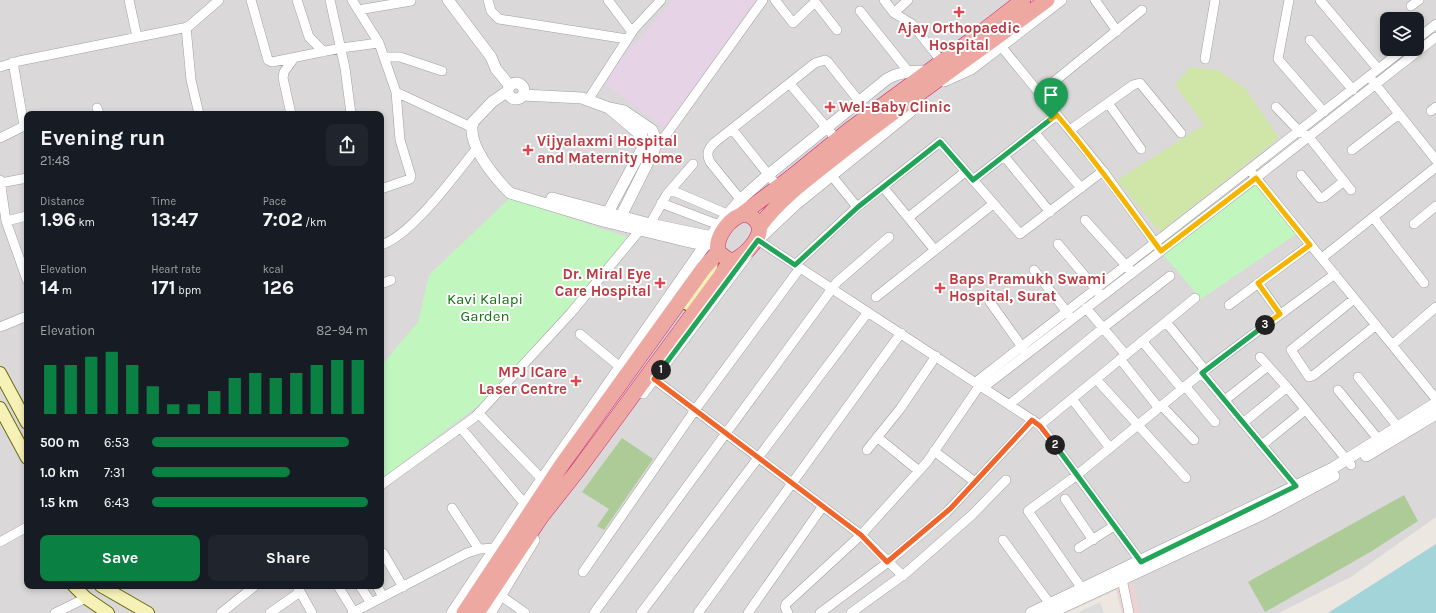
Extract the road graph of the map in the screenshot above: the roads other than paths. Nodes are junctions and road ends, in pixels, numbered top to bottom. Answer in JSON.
{"nodes":[{"id":1,"x":129,"y":0,"type":"edge"},
{"id":2,"x":219,"y":0,"type":"edge"},
{"id":3,"x":251,"y":0,"type":"edge"},
{"id":4,"x":297,"y":0,"type":"edge"},
{"id":5,"x":330,"y":0,"type":"edge"},
{"id":6,"x":352,"y":0,"type":"edge"},
{"id":7,"x":412,"y":0,"type":"edge"},
{"id":8,"x":448,"y":0,"type":"edge"},
{"id":9,"x":488,"y":0,"type":"edge"},
{"id":10,"x":608,"y":0,"type":"edge"},
{"id":11,"x":661,"y":0,"type":"edge"},
{"id":12,"x":763,"y":0,"type":"edge"},
{"id":13,"x":775,"y":0,"type":"edge"},
{"id":14,"x":884,"y":0,"type":"edge"},
{"id":15,"x":908,"y":0,"type":"edge"},
{"id":16,"x":1023,"y":0,"type":"edge"},
{"id":17,"x":1047,"y":0,"type":"edge"},
{"id":18,"x":1062,"y":0,"type":"edge"},
{"id":19,"x":1095,"y":0,"type":"edge"},
{"id":20,"x":1215,"y":0,"type":"edge"},
{"id":21,"x":1289,"y":0,"type":"edge"},
{"id":22,"x":1320,"y":0,"type":"edge"},
{"id":23,"x":1419,"y":0,"type":"edge"},
{"id":24,"x":209,"y":4,"type":"edge"},
{"id":25,"x":1411,"y":6,"type":"dead end"},
{"id":26,"x":358,"y":10,"type":"junction"},
{"id":27,"x":1142,"y":10,"type":"dead end"},
{"id":28,"x":860,"y":11,"type":"dead end"},
{"id":29,"x":894,"y":13,"type":"junction"},
{"id":30,"x":1436,"y":24,"type":"edge"},
{"id":31,"x":186,"y":27,"type":"junction"},
{"id":32,"x":837,"y":30,"type":"dead end"},
{"id":33,"x":1116,"y":31,"type":"junction"},
{"id":34,"x":1424,"y":33,"type":"edge"},
{"id":35,"x":630,"y":35,"type":"junction"},
{"id":36,"x":1436,"y":36,"type":"edge"},
{"id":37,"x":138,"y":37,"type":"junction"},
{"id":38,"x":1310,"y":40,"type":"dead end"},
{"id":39,"x":379,"y":43,"type":"junction"},
{"id":40,"x":1000,"y":45,"type":"junction"},
{"id":41,"x":341,"y":48,"type":"junction"},
{"id":42,"x":324,"y":52,"type":"junction"},
{"id":43,"x":1395,"y":56,"type":"edge"},
{"id":44,"x":294,"y":58,"type":"junction"},
{"id":45,"x":384,"y":58,"type":"junction"},
{"id":46,"x":1205,"y":59,"type":"dead end"},
{"id":47,"x":13,"y":62,"type":"junction"},
{"id":48,"x":0,"y":63,"type":"edge"},
{"id":49,"x":936,"y":66,"type":"junction"},
{"id":50,"x":0,"y":67,"type":"edge"},
{"id":51,"x":1378,"y":69,"type":"junction"},
{"id":52,"x":442,"y":70,"type":"dead end"},
{"id":53,"x":908,"y":72,"type":"junction"},
{"id":54,"x":1369,"y":77,"type":"junction"},
{"id":55,"x":790,"y":84,"type":"junction"},
{"id":56,"x":1376,"y":84,"type":"junction"},
{"id":57,"x":510,"y":89,"type":"junction"},
{"id":58,"x":926,"y":89,"type":"junction"},
{"id":59,"x":1353,"y":90,"type":"junction"},
{"id":60,"x":396,"y":92,"type":"junction"},
{"id":61,"x":1040,"y":93,"type":"junction"},
{"id":62,"x":588,"y":100,"type":"junction"},
{"id":63,"x":860,"y":102,"type":"junction"},
{"id":64,"x":1108,"y":103,"type":"junction"},
{"id":65,"x":1276,"y":106,"type":"dead end"},
{"id":66,"x":609,"y":108,"type":"junction"},
{"id":67,"x":197,"y":111,"type":"edge"},
{"id":68,"x":290,"y":111,"type":"edge"},
{"id":69,"x":351,"y":111,"type":"edge"},
{"id":70,"x":1324,"y":112,"type":"junction"},
{"id":71,"x":1399,"y":114,"type":"junction"},
{"id":72,"x":870,"y":115,"type":"junction"},
{"id":73,"x":1057,"y":115,"type":"junction"},
{"id":74,"x":471,"y":126,"type":"junction"},
{"id":75,"x":827,"y":128,"type":"junction"},
{"id":76,"x":732,"y":129,"type":"junction"},
{"id":77,"x":1070,"y":130,"type":"junction"},
{"id":78,"x":1298,"y":130,"type":"junction"},
{"id":79,"x":1034,"y":132,"type":"junction"},
{"id":80,"x":1181,"y":133,"type":"dead end"},
{"id":81,"x":1308,"y":137,"type":"junction"},
{"id":82,"x":0,"y":138,"type":"edge"},
{"id":83,"x":837,"y":140,"type":"junction"},
{"id":84,"x":476,"y":149,"type":"junction"},
{"id":85,"x":654,"y":149,"type":"junction"},
{"id":86,"x":1141,"y":149,"type":"dead end"},
{"id":87,"x":1352,"y":150,"type":"dead end"},
{"id":88,"x":1004,"y":156,"type":"junction"},
{"id":89,"x":1436,"y":160,"type":"edge"},
{"id":90,"x":693,"y":164,"type":"dead end"},
{"id":91,"x":1436,"y":167,"type":"edge"},
{"id":92,"x":1249,"y":170,"type":"junction"},
{"id":93,"x":828,"y":171,"type":"junction"},
{"id":94,"x":1103,"y":171,"type":"junction"},
{"id":95,"x":965,"y":172,"type":"junction"},
{"id":96,"x":768,"y":175,"type":"junction"},
{"id":97,"x":1300,"y":175,"type":"dead end"},
{"id":98,"x":1256,"y":178,"type":"junction"},
{"id":99,"x":24,"y":179,"type":"edge"},
{"id":100,"x":0,"y":180,"type":"edge"},
{"id":101,"x":973,"y":180,"type":"junction"},
{"id":102,"x":1344,"y":181,"type":"junction"},
{"id":103,"x":0,"y":183,"type":"edge"},
{"id":104,"x":884,"y":186,"type":"junction"},
{"id":105,"x":1081,"y":188,"type":"junction"},
{"id":106,"x":384,"y":189,"type":"edge"},
{"id":107,"x":671,"y":190,"type":"junction"},
{"id":108,"x":1351,"y":190,"type":"dead end"},
{"id":109,"x":786,"y":196,"type":"junction"},
{"id":110,"x":661,"y":203,"type":"junction"},
{"id":111,"x":992,"y":204,"type":"junction"},
{"id":112,"x":1436,"y":206,"type":"edge"},
{"id":113,"x":2,"y":207,"type":"edge"},
{"id":114,"x":858,"y":207,"type":"junction"},
{"id":115,"x":739,"y":209,"type":"junction"},
{"id":116,"x":1050,"y":212,"type":"junction"},
{"id":117,"x":24,"y":217,"type":"edge"},
{"id":118,"x":606,"y":217,"type":"junction"},
{"id":119,"x":908,"y":217,"type":"junction"},
{"id":120,"x":1373,"y":217,"type":"junction"},
{"id":121,"x":1085,"y":220,"type":"dead end"},
{"id":122,"x":6,"y":221,"type":"junction"},
{"id":123,"x":618,"y":221,"type":"junction"},
{"id":124,"x":1414,"y":224,"type":"dead end"},
{"id":125,"x":645,"y":227,"type":"junction"},
{"id":126,"x":758,"y":235,"type":"junction"},
{"id":127,"x":889,"y":237,"type":"dead end"},
{"id":128,"x":715,"y":243,"type":"junction"},
{"id":129,"x":1155,"y":243,"type":"junction"},
{"id":130,"x":384,"y":244,"type":"edge"},
{"id":131,"x":1058,"y":244,"type":"dead end"},
{"id":132,"x":1310,"y":245,"type":"junction"},
{"id":133,"x":934,"y":249,"type":"junction"},
{"id":134,"x":1161,"y":251,"type":"junction"},
{"id":135,"x":1322,"y":258,"type":"junction"},
{"id":136,"x":729,"y":262,"type":"junction"},
{"id":137,"x":798,"y":266,"type":"junction"},
{"id":138,"x":1034,"y":270,"type":"dead end"},
{"id":139,"x":1130,"y":270,"type":"junction"},
{"id":140,"x":24,"y":272,"type":"edge"},
{"id":141,"x":1335,"y":274,"type":"junction"},
{"id":142,"x":1170,"y":276,"type":"dead end"},
{"id":143,"x":391,"y":280,"type":"dead end"},
{"id":144,"x":384,"y":283,"type":"edge"},
{"id":145,"x":1258,"y":283,"type":"junction"},
{"id":146,"x":1424,"y":283,"type":"dead end"},
{"id":147,"x":832,"y":288,"type":"junction"},
{"id":148,"x":1099,"y":293,"type":"junction"},
{"id":149,"x":876,"y":297,"type":"dead end"},
{"id":150,"x":1195,"y":298,"type":"dead end"},
{"id":151,"x":1354,"y":299,"type":"junction"},
{"id":152,"x":990,"y":302,"type":"dead end"},
{"id":153,"x":1229,"y":305,"type":"dead end"},
{"id":154,"x":1086,"y":308,"type":"junction"},
{"id":155,"x":868,"y":312,"type":"junction"},
{"id":156,"x":1434,"y":312,"type":"edge"},
{"id":157,"x":1280,"y":314,"type":"junction"},
{"id":158,"x":1069,"y":316,"type":"junction"},
{"id":159,"x":24,"y":317,"type":"edge"},
{"id":160,"x":1166,"y":322,"type":"junction"},
{"id":161,"x":0,"y":326,"type":"edge"},
{"id":162,"x":1375,"y":326,"type":"junction"},
{"id":163,"x":1103,"y":328,"type":"junction"},
{"id":164,"x":901,"y":333,"type":"junction"},
{"id":165,"x":580,"y":334,"type":"dead end"},
{"id":166,"x":1142,"y":341,"type":"junction"},
{"id":167,"x":1392,"y":345,"type":"junction"},
{"id":168,"x":1024,"y":350,"type":"junction"},
{"id":169,"x":936,"y":356,"type":"junction"},
{"id":170,"x":1123,"y":357,"type":"junction"},
{"id":171,"x":1260,"y":357,"type":"dead end"},
{"id":172,"x":1268,"y":366,"type":"junction"},
{"id":173,"x":620,"y":367,"type":"junction"},
{"id":174,"x":1203,"y":372,"type":"junction"},
{"id":175,"x":0,"y":373,"type":"edge"},
{"id":176,"x":1358,"y":377,"type":"dead end"},
{"id":177,"x":654,"y":379,"type":"junction"},
{"id":178,"x":1096,"y":379,"type":"junction"},
{"id":179,"x":980,"y":385,"type":"junction"},
{"id":180,"x":1183,"y":387,"type":"junction"},
{"id":181,"x":1287,"y":387,"type":"junction"},
{"id":182,"x":1338,"y":390,"type":"dead end"},
{"id":183,"x":1072,"y":399,"type":"junction"},
{"id":184,"x":1436,"y":399,"type":"edge"},
{"id":185,"x":1224,"y":400,"type":"junction"},
{"id":186,"x":1436,"y":403,"type":"edge"},
{"id":187,"x":1010,"y":404,"type":"junction"},
{"id":188,"x":1160,"y":406,"type":"junction"},
{"id":189,"x":695,"y":410,"type":"junction"},
{"id":190,"x":1305,"y":410,"type":"junction"},
{"id":191,"x":1,"y":411,"type":"edge"},
{"id":192,"x":479,"y":414,"type":"junction"},
{"id":193,"x":1436,"y":414,"type":"edge"},
{"id":194,"x":24,"y":417,"type":"edge"},
{"id":195,"x":1215,"y":422,"type":"dead end"},
{"id":196,"x":1036,"y":423,"type":"junction"},
{"id":197,"x":1243,"y":423,"type":"junction"},
{"id":198,"x":1139,"y":424,"type":"junction"},
{"id":199,"x":1398,"y":427,"type":"junction"},
{"id":200,"x":461,"y":428,"type":"junction"},
{"id":201,"x":726,"y":434,"type":"junction"},
{"id":202,"x":877,"y":437,"type":"junction"},
{"id":203,"x":1194,"y":440,"type":"dead end"},
{"id":204,"x":1379,"y":440,"type":"junction"},
{"id":205,"x":1262,"y":445,"type":"junction"},
{"id":206,"x":1110,"y":448,"type":"junction"},
{"id":207,"x":866,"y":450,"type":"dead end"},
{"id":208,"x":934,"y":451,"type":"junction"},
{"id":209,"x":24,"y":453,"type":"edge"},
{"id":210,"x":758,"y":458,"type":"junction"},
{"id":211,"x":1349,"y":463,"type":"junction"},
{"id":212,"x":919,"y":471,"type":"junction"},
{"id":213,"x":1077,"y":475,"type":"junction"},
{"id":214,"x":1186,"y":478,"type":"dead end"},
{"id":215,"x":542,"y":479,"type":"junction"},
{"id":216,"x":1006,"y":480,"type":"dead end"},
{"id":217,"x":975,"y":482,"type":"junction"},
{"id":218,"x":384,"y":483,"type":"edge"},
{"id":219,"x":792,"y":484,"type":"junction"},
{"id":220,"x":1299,"y":490,"type":"junction"},
{"id":221,"x":1065,"y":499,"type":"dead end"},
{"id":222,"x":823,"y":506,"type":"junction"},
{"id":223,"x":452,"y":508,"type":"dead end"},
{"id":224,"x":532,"y":511,"type":"junction"},
{"id":225,"x":1114,"y":526,"type":"junction"},
{"id":226,"x":24,"y":529,"type":"edge"},
{"id":227,"x":861,"y":535,"type":"junction"},
{"id":228,"x":1003,"y":540,"type":"dead end"},
{"id":229,"x":1093,"y":540,"type":"junction"},
{"id":230,"x":0,"y":542,"type":"edge"},
{"id":231,"x":496,"y":548,"type":"junction"},
{"id":232,"x":1079,"y":548,"type":"dead end"},
{"id":233,"x":479,"y":549,"type":"junction"},
{"id":234,"x":384,"y":555,"type":"edge"},
{"id":235,"x":887,"y":562,"type":"junction"},
{"id":236,"x":1143,"y":565,"type":"junction"},
{"id":237,"x":583,"y":572,"type":"dead end"},
{"id":238,"x":903,"y":576,"type":"junction"},
{"id":239,"x":1122,"y":579,"type":"junction"},
{"id":240,"x":403,"y":586,"type":"junction"},
{"id":241,"x":77,"y":589,"type":"edge"},
{"id":242,"x":106,"y":589,"type":"edge"},
{"id":243,"x":250,"y":589,"type":"edge"},
{"id":244,"x":299,"y":589,"type":"edge"},
{"id":245,"x":340,"y":589,"type":"edge"},
{"id":246,"x":362,"y":589,"type":"edge"},
{"id":247,"x":379,"y":589,"type":"edge"},
{"id":248,"x":1085,"y":592,"type":"junction"},
{"id":249,"x":500,"y":595,"type":"junction"},
{"id":250,"x":383,"y":597,"type":"junction"},
{"id":251,"x":86,"y":598,"type":"junction"},
{"id":252,"x":371,"y":603,"type":"junction"},
{"id":253,"x":1052,"y":609,"type":"edge"},
{"id":254,"x":228,"y":611,"type":"edge"},
{"id":255,"x":353,"y":612,"type":"edge"},
{"id":256,"x":55,"y":613,"type":"edge"},
{"id":257,"x":108,"y":613,"type":"edge"},
{"id":258,"x":148,"y":613,"type":"edge"},
{"id":259,"x":270,"y":613,"type":"edge"},
{"id":260,"x":312,"y":613,"type":"edge"},
{"id":261,"x":452,"y":613,"type":"edge"},
{"id":262,"x":464,"y":613,"type":"edge"},
{"id":263,"x":477,"y":613,"type":"edge"},
{"id":264,"x":490,"y":613,"type":"edge"},
{"id":265,"x":525,"y":613,"type":"edge"},
{"id":266,"x":594,"y":613,"type":"edge"},
{"id":267,"x":641,"y":613,"type":"edge"},
{"id":268,"x":698,"y":613,"type":"edge"},
{"id":269,"x":748,"y":613,"type":"edge"},
{"id":270,"x":788,"y":613,"type":"edge"},
{"id":271,"x":820,"y":613,"type":"edge"},
{"id":272,"x":851,"y":613,"type":"edge"},
{"id":273,"x":1031,"y":613,"type":"edge"},
{"id":274,"x":1129,"y":613,"type":"edge"}],
"edges":[{"from":1,"to":37,"type":"street"},
{"from":2,"to":24,"type":"street"},
{"from":3,"to":44,"type":"street"},
{"from":4,"to":42,"type":"street"},
{"from":5,"to":41,"type":"street"},
{"from":6,"to":26,"type":"street"},
{"from":7,"to":26,"type":"street"},
{"from":8,"to":57,"type":"street"},
{"from":9,"to":35,"type":"street"},
{"from":10,"to":35,"type":"street"},
{"from":11,"to":35,"type":"street"},
{"from":12,"to":85,"type":"street"},
{"from":13,"to":32,"type":"street"},
{"from":14,"to":29,"type":"street"},
{"from":15,"to":29,"type":"street"},
{"from":16,"to":49,"type":"highway"},
{"from":17,"to":58,"type":"highway"},
{"from":18,"to":40,"type":"street"},
{"from":19,"to":33,"type":"street"},
{"from":20,"to":46,"type":"street"},
{"from":21,"to":70,"type":"street"},
{"from":22,"to":51,"type":"street"},
{"from":23,"to":25,"type":"street"},
{"from":24,"to":31,"type":"street"},
{"from":26,"to":39,"type":"street"},
{"from":27,"to":33,"type":"street"},
{"from":28,"to":53,"type":"street"},
{"from":29,"to":49,"type":"street"},
{"from":30,"to":34,"type":"street"},
{"from":31,"to":37,"type":"street"},
{"from":31,"to":67,"type":"street"},
{"from":33,"to":61,"type":"street"},
{"from":35,"to":62,"type":"street"},
{"from":36,"to":56,"type":"street"},
{"from":37,"to":47,"type":"street"},
{"from":38,"to":59,"type":"street"},
{"from":39,"to":41,"type":"street"},
{"from":39,"to":45,"type":"street"},
{"from":40,"to":58,"type":"street"},
{"from":40,"to":61,"type":"street"},
{"from":41,"to":42,"type":"street"},
{"from":41,"to":69,"type":"street"},
{"from":42,"to":44,"type":"street"},
{"from":43,"to":51,"type":"street"},
{"from":44,"to":68,"type":"street"},
{"from":45,"to":52,"type":"street"},
{"from":45,"to":60,"type":"street"},
{"from":47,"to":48,"type":"street"},
{"from":47,"to":50,"type":"street"},
{"from":47,"to":82,"type":"street"},
{"from":49,"to":53,"type":"street"},
{"from":49,"to":72,"type":"highway"},
{"from":51,"to":54,"type":"street"},
{"from":53,"to":63,"type":"street"},
{"from":54,"to":56,"type":"street"},
{"from":54,"to":59,"type":"street"},
{"from":55,"to":63,"type":"street"},
{"from":55,"to":75,"type":"street"},
{"from":55,"to":76,"type":"street"},
{"from":56,"to":71,"type":"street"},
{"from":56,"to":81,"type":"street"},
{"from":57,"to":62,"type":"street"},
{"from":57,"to":74,"type":"street"},
{"from":58,"to":93,"type":"highway"},
{"from":59,"to":70,"type":"street"},
{"from":60,"to":74,"type":"street"},
{"from":60,"to":106,"type":"street"},
{"from":61,"to":73,"type":"street"},
{"from":62,"to":66,"type":"street"},
{"from":63,"to":72,"type":"street"},
{"from":63,"to":75,"type":"street"},
{"from":64,"to":77,"type":"street"},
{"from":64,"to":80,"type":"street"},
{"from":64,"to":86,"type":"street"},
{"from":65,"to":78,"type":"street"},
{"from":66,"to":85,"type":"street"},
{"from":66,"to":118,"type":"street"},
{"from":70,"to":78,"type":"street"},
{"from":71,"to":87,"type":"street"},
{"from":71,"to":89,"type":"street"},
{"from":72,"to":83,"type":"highway"},
{"from":73,"to":77,"type":"street"},
{"from":73,"to":79,"type":"street"},
{"from":74,"to":84,"type":"street"},
{"from":75,"to":83,"type":"street"},
{"from":75,"to":96,"type":"street"},
{"from":76,"to":96,"type":"street"},
{"from":76,"to":115,"type":"street"},
{"from":77,"to":94,"type":"street"},
{"from":78,"to":81,"type":"street"},
{"from":78,"to":92,"type":"street"},
{"from":79,"to":88,"type":"street"},
{"from":79,"to":105,"type":"street"},
{"from":81,"to":98,"type":"street"},
{"from":81,"to":102,"type":"street"},
{"from":83,"to":109,"type":"highway"},
{"from":84,"to":118,"type":"street"},
{"from":84,"to":130,"type":"street"},
{"from":85,"to":123,"type":"street"},
{"from":88,"to":101,"type":"street"},
{"from":88,"to":116,"type":"street"},
{"from":90,"to":107,"type":"street"},
{"from":91,"to":120,"type":"street"},
{"from":92,"to":98,"type":"street"},
{"from":92,"to":129,"type":"street"},
{"from":93,"to":109,"type":"highway"},
{"from":93,"to":114,"type":"street"},
{"from":94,"to":105,"type":"street"},
{"from":94,"to":129,"type":"street"},
{"from":95,"to":101,"type":"street"},
{"from":95,"to":104,"type":"street"},
{"from":95,"to":119,"type":"street"},
{"from":96,"to":109,"type":"street"},
{"from":96,"to":115,"type":"street"},
{"from":97,"to":102,"type":"street"},
{"from":98,"to":132,"type":"street"},
{"from":98,"to":134,"type":"street"},
{"from":99,"to":103,"type":"street"},
{"from":100,"to":103,"type":"street"},
{"from":101,"to":111,"type":"street"},
{"from":102,"to":108,"type":"street"},
{"from":103,"to":113,"type":"street"},
{"from":104,"to":114,"type":"street"},
{"from":104,"to":119,"type":"street"},
{"from":105,"to":116,"type":"street"},
{"from":107,"to":110,"type":"street"},
{"from":107,"to":115,"type":"street"},
{"from":109,"to":115,"type":"highway"},
{"from":109,"to":126,"type":"highway"},
{"from":110,"to":125,"type":"street"},
{"from":110,"to":128,"type":"street"},
{"from":111,"to":116,"type":"street"},
{"from":111,"to":133,"type":"street"},
{"from":112,"to":124,"type":"street"},
{"from":113,"to":122,"type":"street"},
{"from":114,"to":137,"type":"street"},
{"from":115,"to":126,"type":"highway"},
{"from":115,"to":128,"type":"highway"},
{"from":117,"to":122,"type":"street"},
{"from":118,"to":123,"type":"street"},
{"from":119,"to":133,"type":"street"},
{"from":120,"to":135,"type":"street"},
{"from":120,"to":146,"type":"street"},
{"from":121,"to":139,"type":"street"},
{"from":122,"to":140,"type":"street"},
{"from":123,"to":125,"type":"street"},
{"from":125,"to":128,"type":"street"},
{"from":125,"to":192,"type":"street"},
{"from":126,"to":136,"type":"highway"},
{"from":126,"to":137,"type":"street"},
{"from":126,"to":177,"type":"street"},
{"from":127,"to":147,"type":"street"},
{"from":128,"to":136,"type":"highway"},
{"from":128,"to":173,"type":"street"},
{"from":128,"to":224,"type":"highway"},
{"from":129,"to":134,"type":"street"},
{"from":129,"to":139,"type":"street"},
{"from":131,"to":148,"type":"street"},
{"from":132,"to":135,"type":"street"},
{"from":132,"to":145,"type":"street"},
{"from":133,"to":149,"type":"street"},
{"from":134,"to":139,"type":"street"},
{"from":135,"to":141,"type":"street"},
{"from":136,"to":224,"type":"highway"},
{"from":137,"to":147,"type":"street"},
{"from":137,"to":189,"type":"street"},
{"from":138,"to":158,"type":"street"},
{"from":139,"to":148,"type":"street"},
{"from":141,"to":151,"type":"street"},
{"from":141,"to":157,"type":"street"},
{"from":142,"to":163,"type":"street"},
{"from":143,"to":144,"type":"street"},
{"from":145,"to":153,"type":"street"},
{"from":145,"to":157,"type":"street"},
{"from":147,"to":155,"type":"street"},
{"from":147,"to":201,"type":"street"},
{"from":148,"to":154,"type":"street"},
{"from":148,"to":158,"type":"street"},
{"from":150,"to":160,"type":"street"},
{"from":151,"to":162,"type":"street"},
{"from":151,"to":162,"type":"street"},
{"from":152,"to":168,"type":"street"},
{"from":154,"to":158,"type":"street"},
{"from":154,"to":163,"type":"street"},
{"from":155,"to":164,"type":"street"},
{"from":155,"to":210,"type":"street"},
{"from":156,"to":167,"type":"street"},
{"from":157,"to":174,"type":"street"},
{"from":158,"to":168,"type":"street"},
{"from":159,"to":161,"type":"street"},
{"from":160,"to":166,"type":"street"},
{"from":160,"to":174,"type":"street"},
{"from":162,"to":167,"type":"street"},
{"from":163,"to":170,"type":"street"},
{"from":163,"to":187,"type":"street"},
{"from":164,"to":169,"type":"street"},
{"from":164,"to":219,"type":"street"},
{"from":165,"to":173,"type":"street"},
{"from":166,"to":170,"type":"street"},
{"from":166,"to":180,"type":"street"},
{"from":167,"to":184,"type":"street"},
{"from":168,"to":179,"type":"street"},
{"from":169,"to":179,"type":"street"},
{"from":169,"to":202,"type":"street"},
{"from":170,"to":178,"type":"street"},
{"from":170,"to":188,"type":"street"},
{"from":171,"to":172,"type":"street"},
{"from":172,"to":181,"type":"street"},
{"from":172,"to":185,"type":"street"},
{"from":173,"to":215,"type":"street"},
{"from":174,"to":180,"type":"street"},
{"from":174,"to":185,"type":"street"},
{"from":175,"to":194,"type":"main road"},
{"from":176,"to":199,"type":"street"},
{"from":177,"to":189,"type":"street"},
{"from":177,"to":249,"type":"street"},
{"from":178,"to":183,"type":"street"},
{"from":178,"to":198,"type":"street"},
{"from":179,"to":187,"type":"street"},
{"from":179,"to":208,"type":"street"},
{"from":180,"to":188,"type":"street"},
{"from":180,"to":195,"type":"street"},
{"from":181,"to":190,"type":"street"},
{"from":181,"to":197,"type":"street"},
{"from":182,"to":204,"type":"street"},
{"from":183,"to":196,"type":"street"},
{"from":183,"to":206,"type":"street"},
{"from":185,"to":197,"type":"street"},
{"from":186,"to":199,"type":"street"},
{"from":187,"to":196,"type":"street"},
{"from":188,"to":198,"type":"street"},
{"from":188,"to":203,"type":"street"},
{"from":189,"to":201,"type":"street"},
{"from":189,"to":237,"type":"street"},
{"from":190,"to":205,"type":"street"},
{"from":190,"to":211,"type":"street"},
{"from":191,"to":209,"type":"main road"},
{"from":192,"to":200,"type":"street"},
{"from":192,"to":215,"type":"street"},
{"from":193,"to":211,"type":"street"},
{"from":196,"to":213,"type":"street"},
{"from":196,"to":217,"type":"street"},
{"from":197,"to":205,"type":"street"},
{"from":198,"to":206,"type":"street"},
{"from":198,"to":214,"type":"street"},
{"from":199,"to":204,"type":"street"},
{"from":200,"to":218,"type":"street"},
{"from":200,"to":224,"type":"street"},
{"from":201,"to":210,"type":"street"},
{"from":201,"to":266,"type":"street"},
{"from":202,"to":207,"type":"street"},
{"from":202,"to":212,"type":"street"},
{"from":204,"to":211,"type":"street"},
{"from":205,"to":220,"type":"street"},
{"from":206,"to":213,"type":"street"},
{"from":208,"to":212,"type":"street"},
{"from":208,"to":217,"type":"street"},
{"from":210,"to":219,"type":"street"},
{"from":210,"to":267,"type":"street"},
{"from":211,"to":220,"type":"street"},
{"from":212,"to":227,"type":"street"},
{"from":213,"to":225,"type":"street"},
{"from":213,"to":248,"type":"street"},
{"from":215,"to":224,"type":"street"},
{"from":216,"to":238,"type":"street"},
{"from":217,"to":235,"type":"street"},
{"from":219,"to":222,"type":"street"},
{"from":219,"to":268,"type":"street"},
{"from":220,"to":236,"type":"street"},
{"from":221,"to":229,"type":"street"},
{"from":222,"to":227,"type":"street"},
{"from":222,"to":269,"type":"street"},
{"from":223,"to":233,"type":"street"},
{"from":224,"to":231,"type":"street"},
{"from":224,"to":262,"type":"highway"},
{"from":224,"to":263,"type":"highway"},
{"from":225,"to":229,"type":"street"},
{"from":225,"to":236,"type":"street"},
{"from":226,"to":230,"type":"street"},
{"from":227,"to":235,"type":"street"},
{"from":227,"to":270,"type":"street"},
{"from":228,"to":253,"type":"street"},
{"from":229,"to":232,"type":"street"},
{"from":231,"to":233,"type":"street"},
{"from":231,"to":261,"type":"street"},
{"from":233,"to":240,"type":"street"},
{"from":234,"to":240,"type":"street"},
{"from":235,"to":238,"type":"street"},
{"from":235,"to":271,"type":"street"},
{"from":236,"to":239,"type":"street"},
{"from":236,"to":248,"type":"street"},
{"from":238,"to":272,"type":"street"},
{"from":239,"to":248,"type":"street"},
{"from":239,"to":274,"type":"street"},
{"from":240,"to":250,"type":"street"},
{"from":241,"to":251,"type":"main road"},
{"from":242,"to":258,"type":"main road"},
{"from":243,"to":254,"type":"street"},
{"from":244,"to":259,"type":"street"},
{"from":244,"to":260,"type":"street"},
{"from":245,"to":255,"type":"street"},
{"from":246,"to":252,"type":"street"},
{"from":247,"to":250,"type":"street"},
{"from":248,"to":253,"type":"street"},
{"from":249,"to":264,"type":"street"},
{"from":249,"to":265,"type":"street"},
{"from":250,"to":252,"type":"street"},
{"from":251,"to":256,"type":"street"},
{"from":251,"to":257,"type":"main road"},
{"from":252,"to":255,"type":"street"},
{"from":253,"to":273,"type":"street"}]}
